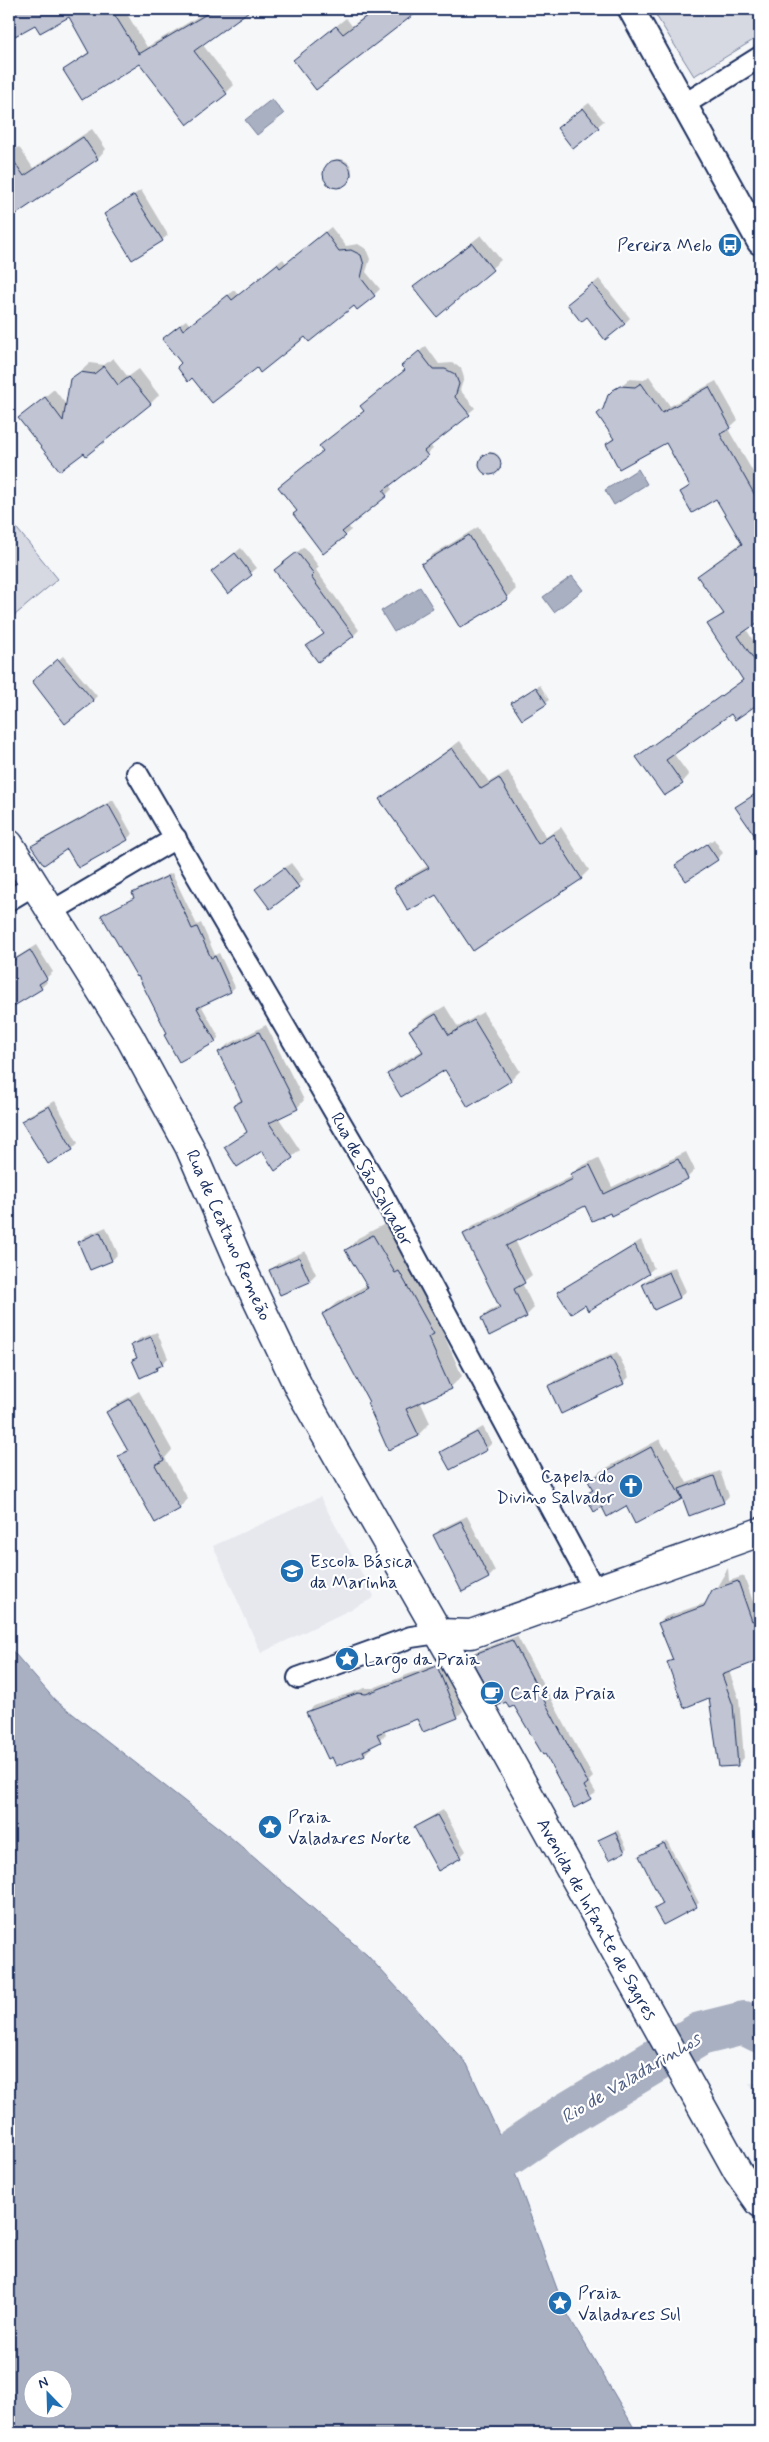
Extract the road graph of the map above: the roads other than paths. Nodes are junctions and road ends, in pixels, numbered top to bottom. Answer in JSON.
{"nodes":[{"id":1,"x":632,"y":9,"type":"edge"},
{"id":2,"x":760,"y":57,"type":"edge"},
{"id":3,"x":685,"y":104,"type":"junction"},
{"id":4,"x":760,"y":242,"type":"edge"},
{"id":5,"x":137,"y":773,"type":"dead end"},
{"id":6,"x":176,"y":838,"type":"junction"},
{"id":7,"x":9,"y":844,"type":"edge"},
{"id":8,"x":34,"y":885,"type":"junction"},
{"id":9,"x":9,"y":900,"type":"edge"},
{"id":10,"x":51,"y":912,"type":"junction"},
{"id":11,"x":760,"y":1532,"type":"edge"},
{"id":12,"x":595,"y":1591,"type":"junction"},
{"id":13,"x":438,"y":1633,"type":"junction"},
{"id":14,"x":298,"y":1678,"type":"dead end"},
{"id":15,"x":760,"y":2202,"type":"edge"}],
"edges":[{"from":1,"to":3,"type":"street"},
{"from":2,"to":3,"type":"street"},
{"from":3,"to":4,"type":"street"},
{"from":5,"to":6,"type":"street","name":"Rua de São Salvador"},
{"from":6,"to":10,"type":"street"},
{"from":6,"to":12,"type":"street","name":"Rua de São Salvador"},
{"from":7,"to":8,"type":"main road","name":"Rua de Ceatano Remeão"},
{"from":8,"to":9,"type":"street"},
{"from":8,"to":10,"type":"main road","name":"Rua de Ceatano Remeão"},
{"from":10,"to":13,"type":"main road","name":"Rua de Ceatano Remeão"},
{"from":11,"to":12,"type":"main road"},
{"from":12,"to":13,"type":"main road"},
{"from":13,"to":14,"type":"street"},
{"from":13,"to":15,"type":"main road","name":"Avenida de Infante de Sagres"}]}
